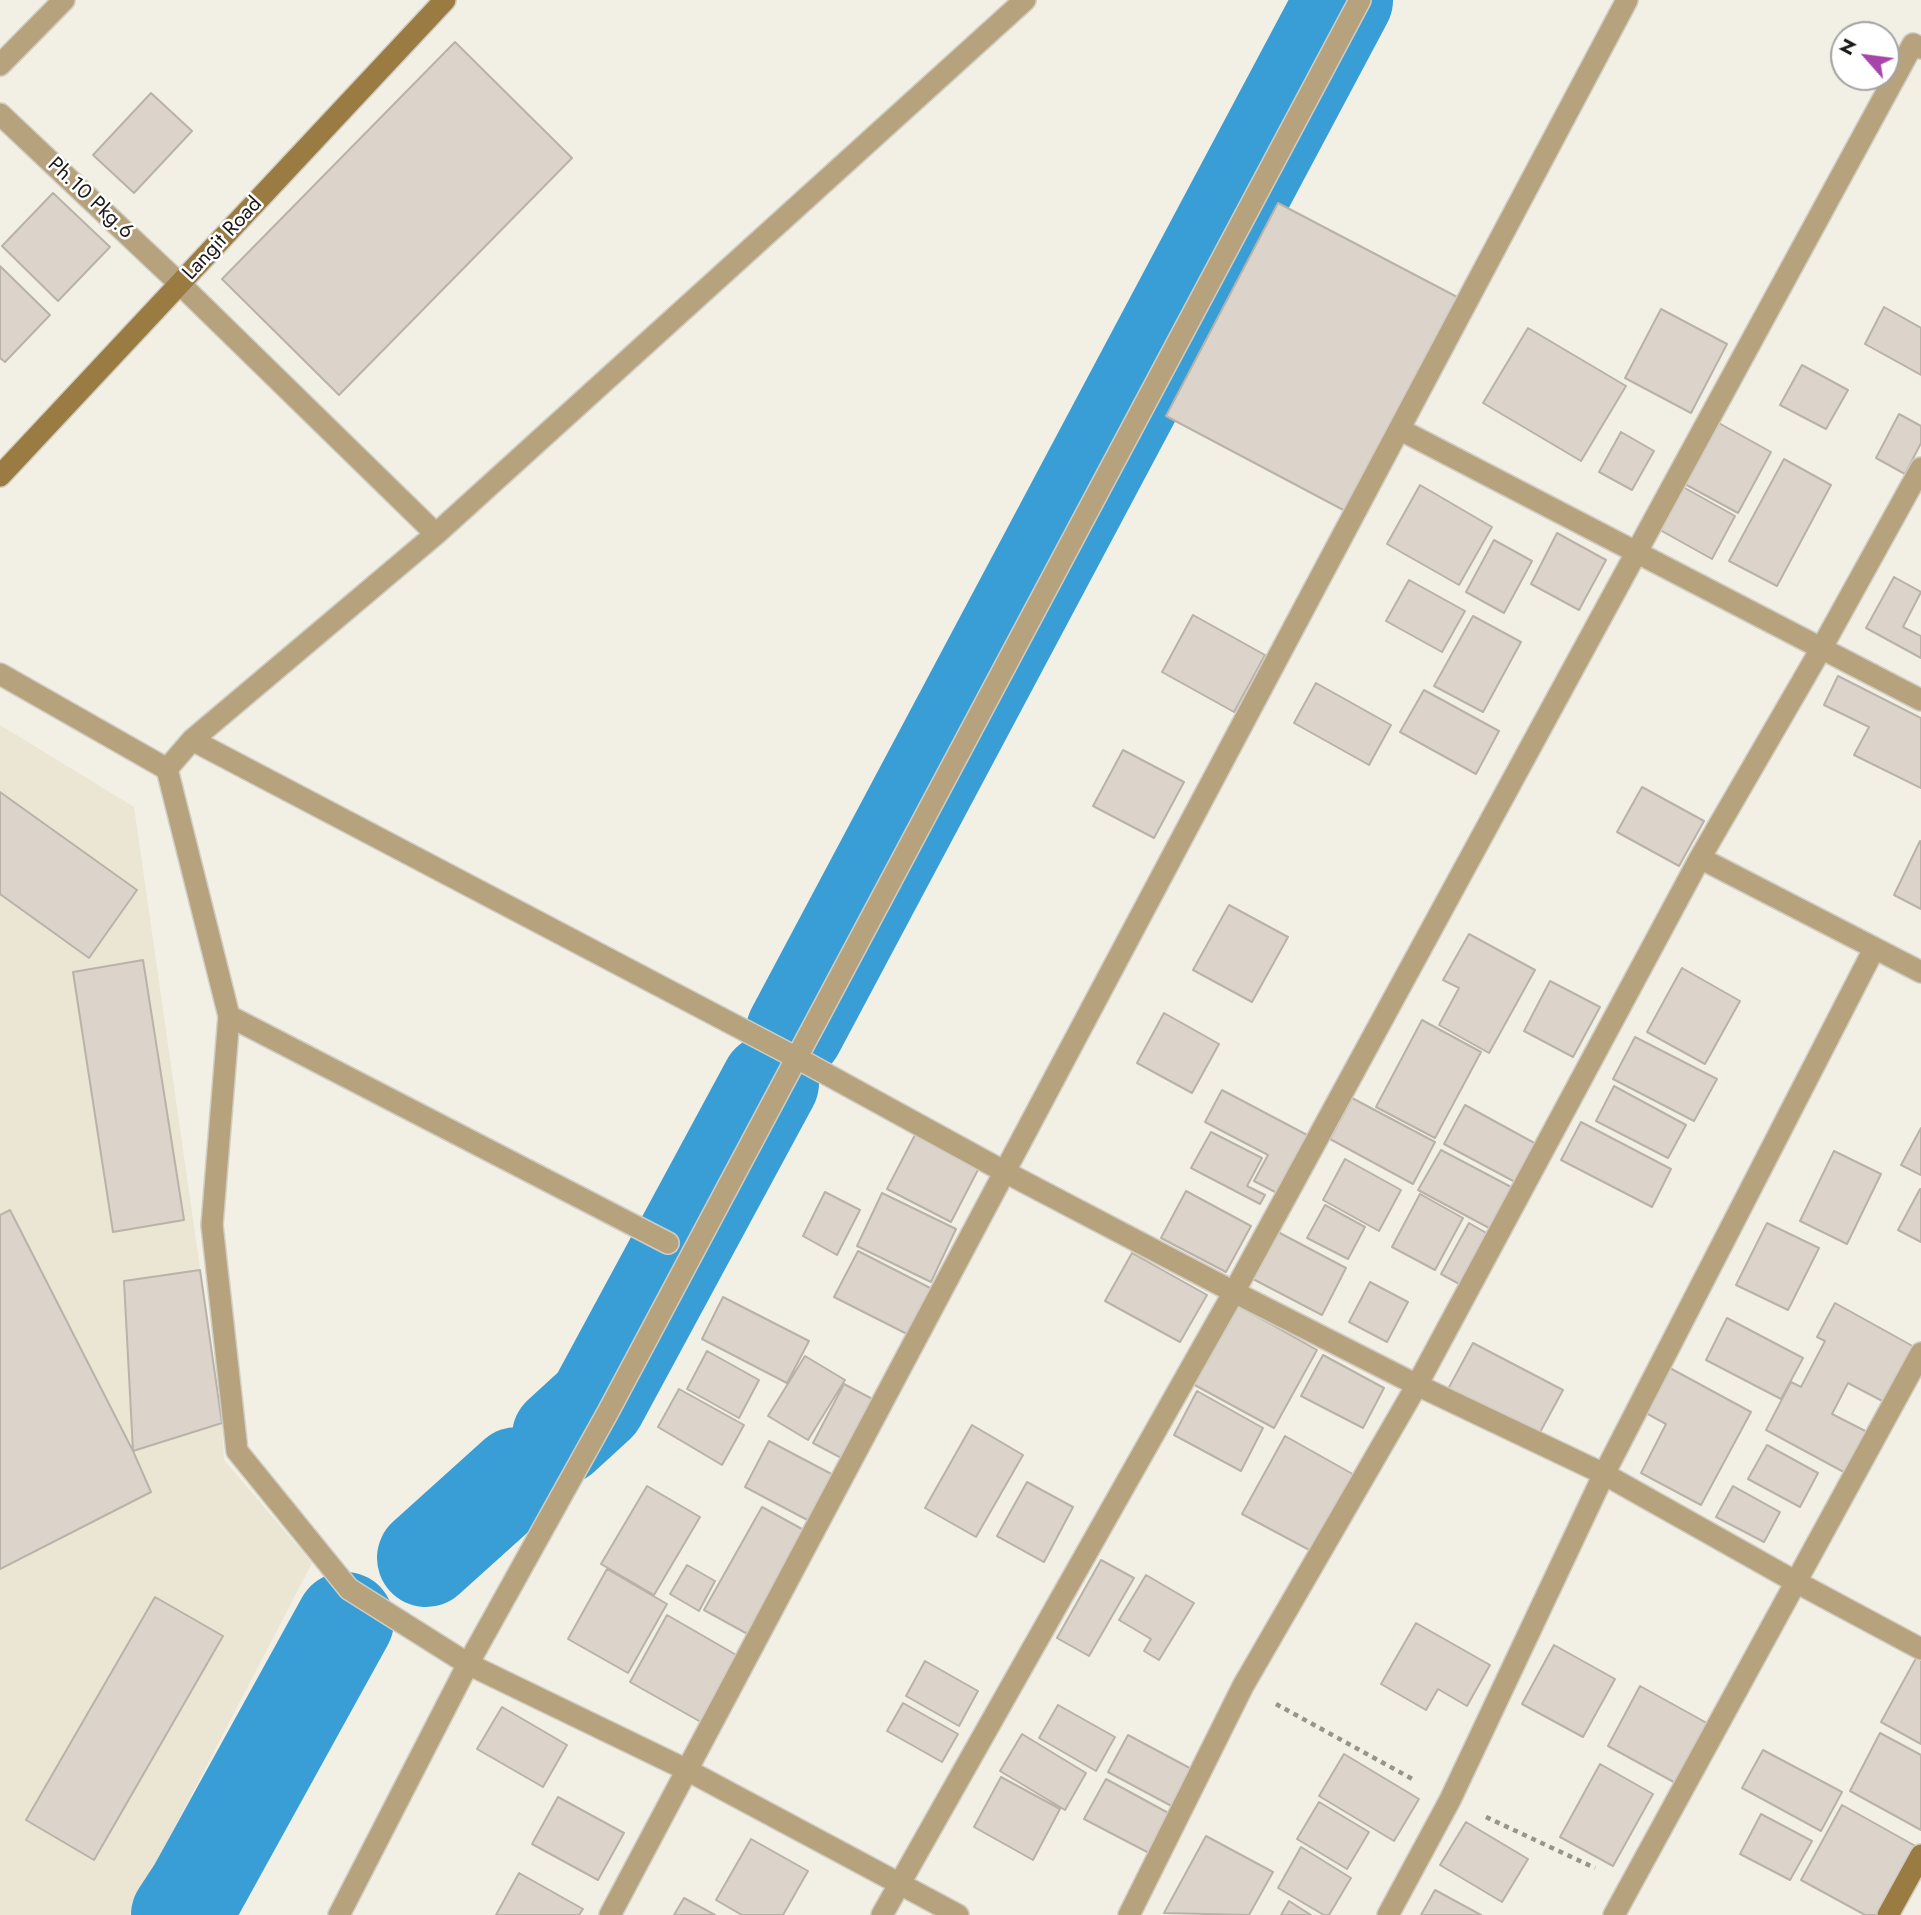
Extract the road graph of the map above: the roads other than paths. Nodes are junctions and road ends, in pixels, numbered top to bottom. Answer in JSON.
{"nodes":[{"id":1,"x":64,"y":0,"type":"edge"},
{"id":2,"x":445,"y":0,"type":"edge"},
{"id":3,"x":1025,"y":0,"type":"edge"},
{"id":4,"x":1360,"y":0,"type":"edge"},
{"id":5,"x":1627,"y":0,"type":"edge"},
{"id":6,"x":1921,"y":48,"type":"edge"},
{"id":7,"x":0,"y":65,"type":"edge"},
{"id":8,"x":0,"y":114,"type":"edge"},
{"id":9,"x":181,"y":285,"type":"junction"},
{"id":10,"x":1399,"y":429,"type":"junction"},
{"id":11,"x":1921,"y":468,"type":"edge"},
{"id":12,"x":0,"y":476,"type":"edge"},
{"id":13,"x":436,"y":534,"type":"junction"},
{"id":14,"x":1637,"y":553,"type":"junction"},
{"id":15,"x":1821,"y":649,"type":"junction"},
{"id":16,"x":0,"y":674,"type":"edge"},
{"id":17,"x":1921,"y":700,"type":"edge"},
{"id":18,"x":192,"y":740,"type":"junction"},
{"id":19,"x":167,"y":769,"type":"junction"},
{"id":20,"x":1700,"y":858,"type":"junction"},
{"id":21,"x":1874,"y":949,"type":"junction"},
{"id":22,"x":1921,"y":972,"type":"edge"},
{"id":23,"x":229,"y":1016,"type":"junction"},
{"id":24,"x":797,"y":1058,"type":"junction"},
{"id":25,"x":1005,"y":1172,"type":"junction"},
{"id":26,"x":668,"y":1243,"type":"dead end"},
{"id":27,"x":1234,"y":1292,"type":"junction"},
{"id":28,"x":1921,"y":1353,"type":"edge"},
{"id":29,"x":1417,"y":1385,"type":"junction"},
{"id":30,"x":1604,"y":1474,"type":"junction"},
{"id":31,"x":1796,"y":1582,"type":"junction"},
{"id":32,"x":1921,"y":1649,"type":"edge"},
{"id":33,"x":468,"y":1664,"type":"junction"},
{"id":34,"x":687,"y":1770,"type":"junction"},
{"id":35,"x":1921,"y":1855,"type":"edge"},
{"id":36,"x":899,"y":1883,"type":"junction"},
{"id":37,"x":1891,"y":1914,"type":"edge"},
{"id":38,"x":339,"y":1915,"type":"edge"},
{"id":39,"x":610,"y":1915,"type":"edge"},
{"id":40,"x":882,"y":1915,"type":"edge"},
{"id":41,"x":958,"y":1915,"type":"edge"},
{"id":42,"x":1129,"y":1915,"type":"edge"},
{"id":43,"x":1388,"y":1915,"type":"edge"},
{"id":44,"x":1614,"y":1915,"type":"edge"}],
"edges":[{"from":1,"to":7,"type":"street"},
{"from":2,"to":9,"type":"main road","name":"Langit Road"},
{"from":3,"to":13,"type":"street"},
{"from":4,"to":24,"type":"street"},
{"from":5,"to":10,"type":"street"},
{"from":6,"to":14,"type":"street"},
{"from":8,"to":9,"type":"street","name":"Ph.10 Pkg.6"},
{"from":9,"to":12,"type":"main road","name":"Langit Road"},
{"from":9,"to":13,"type":"street","name":"Ph.10 Pkg.6"},
{"from":10,"to":14,"type":"street"},
{"from":10,"to":25,"type":"street"},
{"from":11,"to":15,"type":"street"},
{"from":13,"to":18,"type":"street"},
{"from":14,"to":15,"type":"street"},
{"from":14,"to":27,"type":"street"},
{"from":15,"to":17,"type":"street"},
{"from":15,"to":20,"type":"street"},
{"from":16,"to":19,"type":"street"},
{"from":18,"to":19,"type":"street"},
{"from":18,"to":24,"type":"street"},
{"from":19,"to":23,"type":"street"},
{"from":20,"to":21,"type":"street"},
{"from":20,"to":29,"type":"street"},
{"from":21,"to":22,"type":"street"},
{"from":21,"to":30,"type":"street"},
{"from":23,"to":26,"type":"street"},
{"from":23,"to":33,"type":"street"},
{"from":24,"to":25,"type":"street"},
{"from":24,"to":33,"type":"street"},
{"from":25,"to":27,"type":"street"},
{"from":25,"to":34,"type":"street"},
{"from":27,"to":29,"type":"street"},
{"from":27,"to":36,"type":"street"},
{"from":28,"to":31,"type":"street"},
{"from":29,"to":30,"type":"street"},
{"from":29,"to":42,"type":"street"},
{"from":30,"to":31,"type":"street"},
{"from":30,"to":43,"type":"street"},
{"from":31,"to":32,"type":"street"},
{"from":31,"to":44,"type":"street"},
{"from":33,"to":34,"type":"street"},
{"from":33,"to":38,"type":"street"},
{"from":34,"to":36,"type":"street"},
{"from":34,"to":39,"type":"street"},
{"from":35,"to":37,"type":"main road"},
{"from":36,"to":40,"type":"street"},
{"from":36,"to":41,"type":"street"}]}
